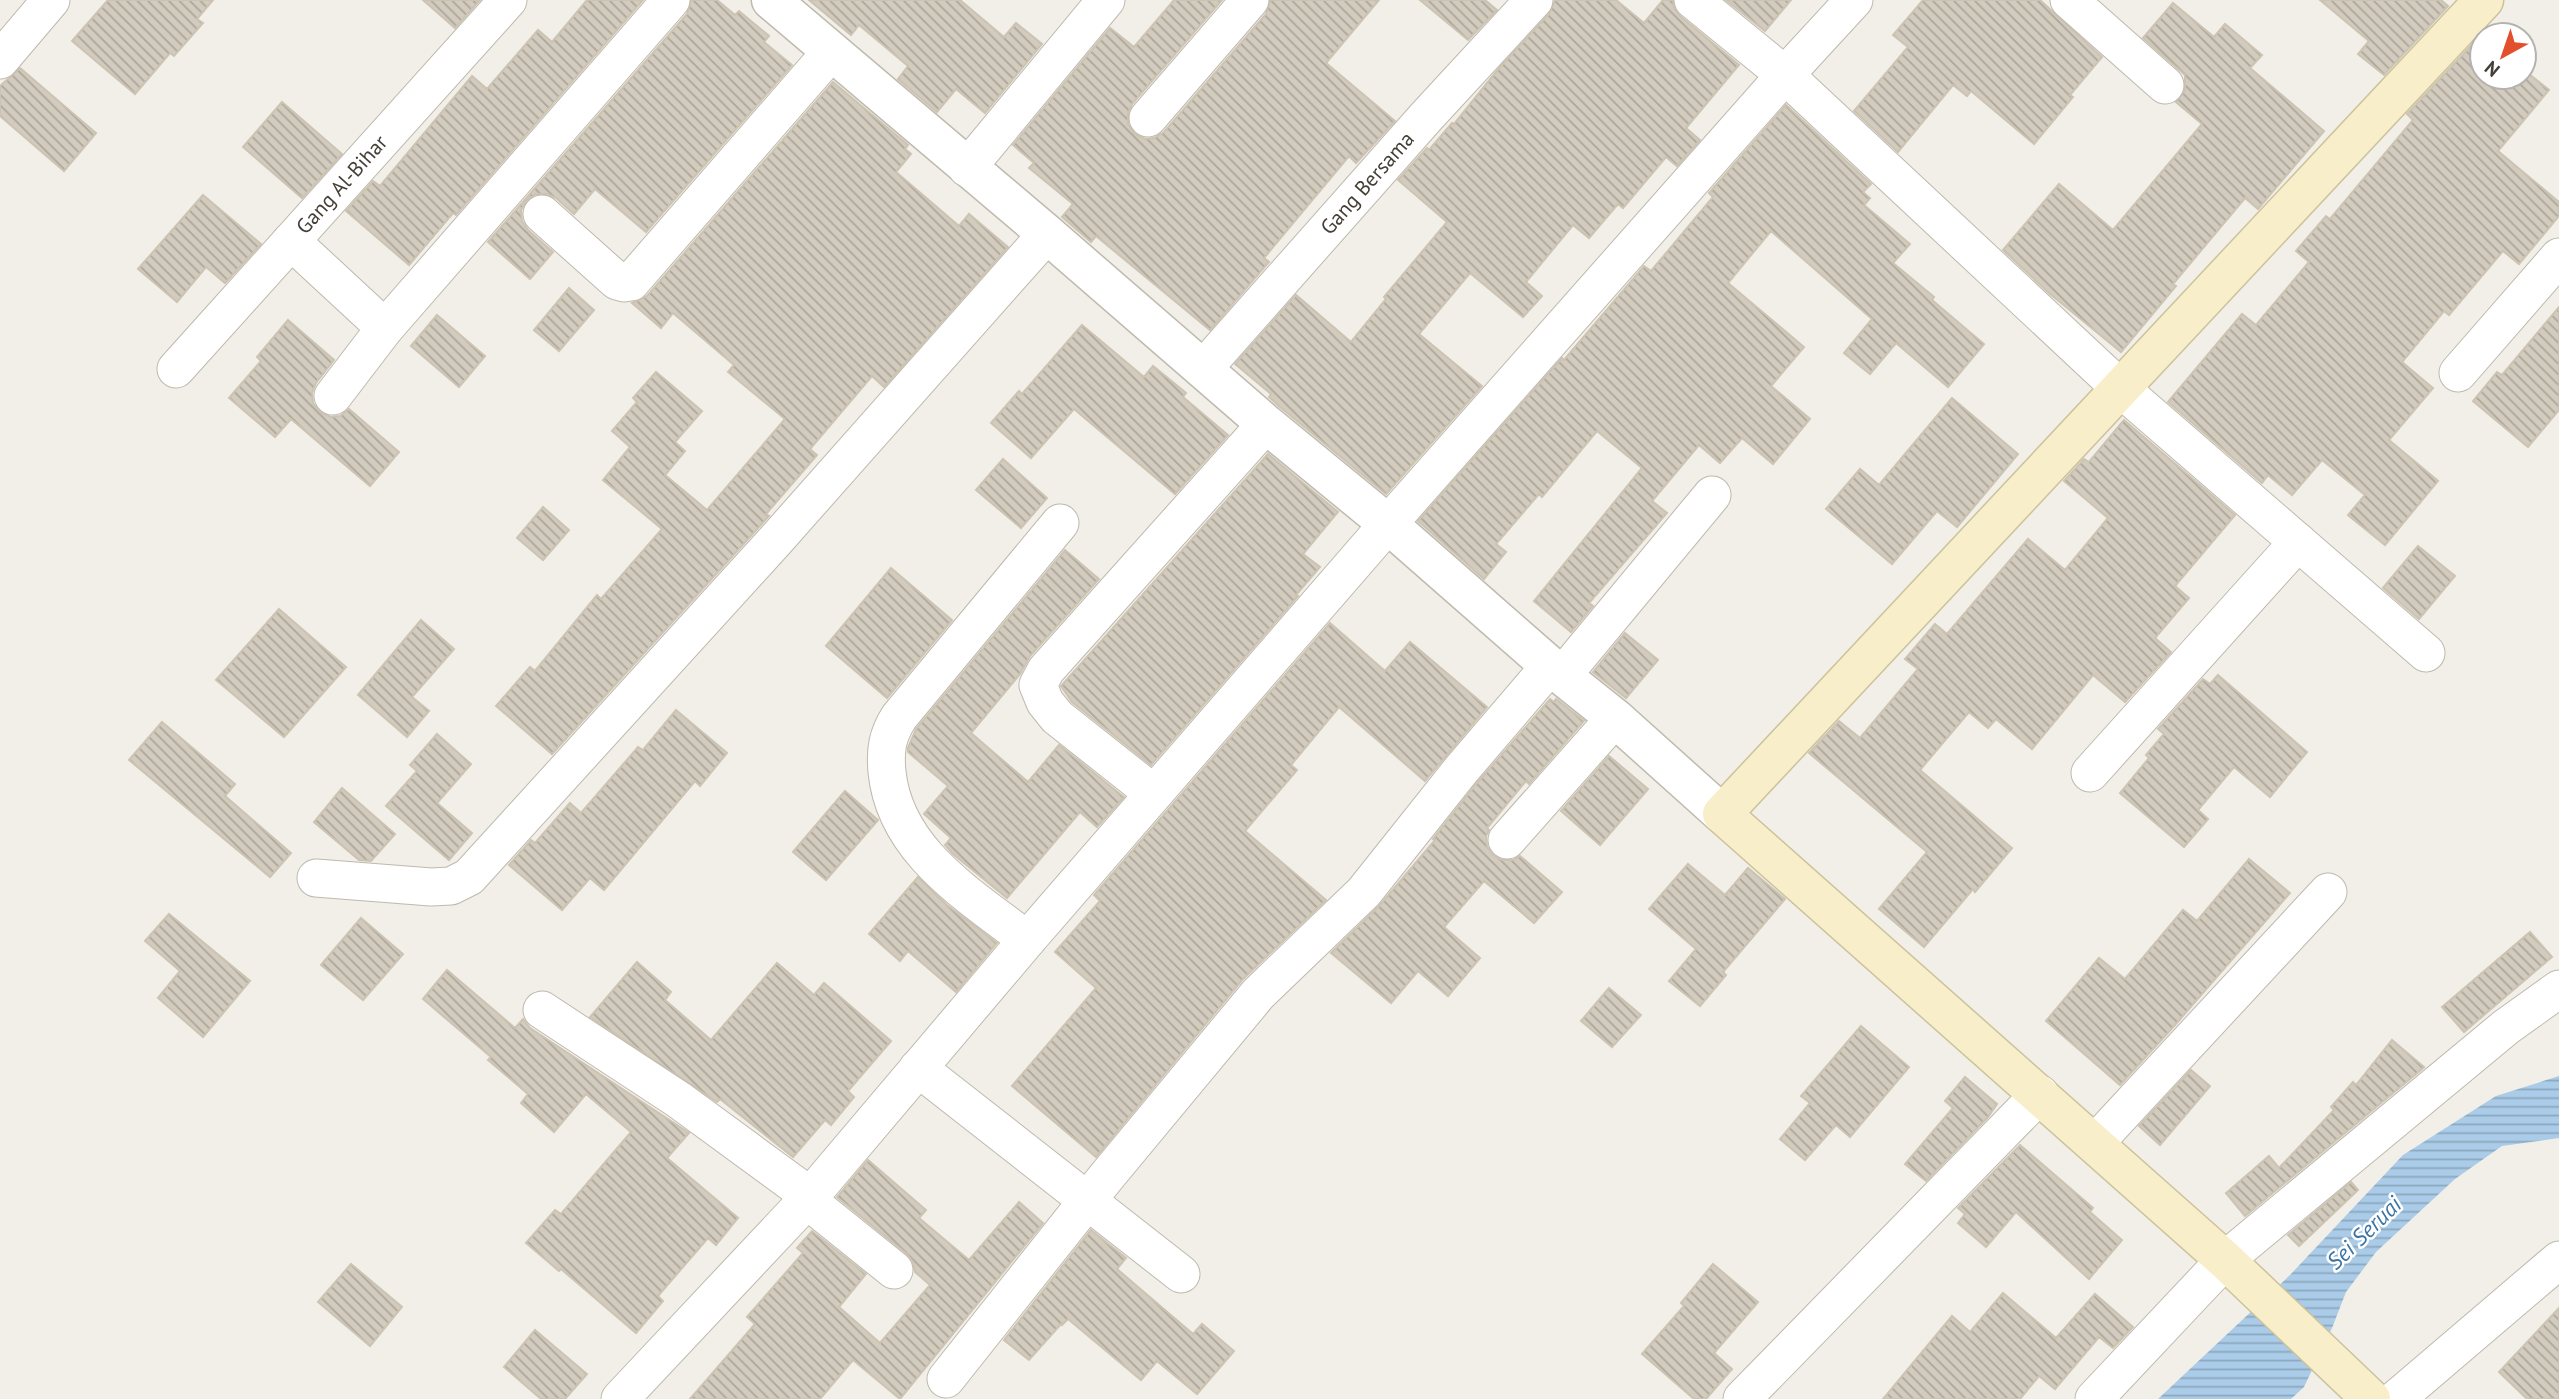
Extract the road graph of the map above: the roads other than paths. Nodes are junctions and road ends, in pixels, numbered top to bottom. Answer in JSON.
{"nodes":[{"id":1,"x":51,"y":0,"type":"edge"},
{"id":2,"x":508,"y":0,"type":"edge"},
{"id":3,"x":671,"y":0,"type":"edge"},
{"id":4,"x":1106,"y":0,"type":"edge"},
{"id":5,"x":1250,"y":0,"type":"edge"},
{"id":6,"x":1534,"y":0,"type":"edge"},
{"id":7,"x":1693,"y":0,"type":"edge"},
{"id":8,"x":1854,"y":0,"type":"edge"},
{"id":9,"x":2069,"y":0,"type":"edge"},
{"id":10,"x":2484,"y":0,"type":"edge"},
{"id":11,"x":789,"y":6,"type":"edge"},
{"id":12,"x":831,"y":52,"type":"junction"},
{"id":13,"x":0,"y":60,"type":"edge"},
{"id":14,"x":1785,"y":75,"type":"junction"},
{"id":15,"x":2165,"y":85,"type":"dead end"},
{"id":16,"x":1148,"y":118,"type":"dead end"},
{"id":17,"x":967,"y":168,"type":"junction"},
{"id":18,"x":542,"y":214,"type":"dead end"},
{"id":19,"x":1047,"y":234,"type":"junction"},
{"id":20,"x":291,"y":241,"type":"junction"},
{"id":21,"x":2559,"y":257,"type":"edge"},
{"id":22,"x":385,"y":328,"type":"junction"},
{"id":23,"x":176,"y":369,"type":"dead end"},
{"id":24,"x":1203,"y":369,"type":"junction"},
{"id":25,"x":2458,"y":373,"type":"dead end"},
{"id":26,"x":2120,"y":388,"type":"junction"},
{"id":27,"x":333,"y":396,"type":"dead end"},
{"id":28,"x":1266,"y":424,"type":"junction"},
{"id":29,"x":1712,"y":495,"type":"dead end"},
{"id":30,"x":1060,"y":523,"type":"dead end"},
{"id":31,"x":1388,"y":524,"type":"junction"},
{"id":32,"x":2298,"y":542,"type":"junction"},
{"id":33,"x":2426,"y":653,"type":"dead end"},
{"id":34,"x":1556,"y":671,"type":"junction"},
{"id":35,"x":1615,"y":718,"type":"junction"},
{"id":36,"x":2090,"y":773,"type":"dead end"},
{"id":37,"x":1153,"y":793,"type":"junction"},
{"id":38,"x":1722,"y":814,"type":"junction"},
{"id":39,"x":1507,"y":839,"type":"dead end"},
{"id":40,"x":316,"y":878,"type":"dead end"},
{"id":41,"x":2329,"y":892,"type":"dead end"},
{"id":42,"x":1027,"y":940,"type":"junction"},
{"id":43,"x":2559,"y":989,"type":"edge"},
{"id":44,"x":542,"y":1010,"type":"dead end"},
{"id":45,"x":918,"y":1068,"type":"junction"},
{"id":46,"x":2040,"y":1094,"type":"junction"},
{"id":47,"x":2095,"y":1143,"type":"junction"},
{"id":48,"x":809,"y":1198,"type":"junction"},
{"id":49,"x":1088,"y":1199,"type":"junction"},
{"id":50,"x":2559,"y":1260,"type":"edge"},
{"id":51,"x":894,"y":1270,"type":"dead end"},
{"id":52,"x":2235,"y":1270,"type":"junction"},
{"id":53,"x":1181,"y":1274,"type":"dead end"},
{"id":54,"x":946,"y":1379,"type":"dead end"},
{"id":55,"x":2378,"y":1398,"type":"edge"},
{"id":56,"x":620,"y":1399,"type":"edge"},
{"id":57,"x":1742,"y":1399,"type":"edge"},
{"id":58,"x":2094,"y":1399,"type":"edge"}],
"edges":[{"from":1,"to":13,"type":"street"},
{"from":2,"to":20,"type":"street","name":"Gang Al-Bihar"},
{"from":3,"to":22,"type":"street"},
{"from":4,"to":17,"type":"street"},
{"from":5,"to":16,"type":"street"},
{"from":6,"to":24,"type":"street","name":"Gang Bersama"},
{"from":7,"to":14,"type":"street"},
{"from":8,"to":14,"type":"street"},
{"from":9,"to":15,"type":"street"},
{"from":10,"to":26,"type":"main road"},
{"from":11,"to":12,"type":"street"},
{"from":12,"to":17,"type":"street"},
{"from":12,"to":18,"type":"street"},
{"from":14,"to":26,"type":"street"},
{"from":14,"to":31,"type":"street"},
{"from":17,"to":19,"type":"street"},
{"from":19,"to":24,"type":"street"},
{"from":19,"to":40,"type":"street"},
{"from":20,"to":22,"type":"street"},
{"from":20,"to":23,"type":"street","name":"Gang Al-Bihar"},
{"from":21,"to":25,"type":"street"},
{"from":22,"to":27,"type":"street"},
{"from":24,"to":28,"type":"street"},
{"from":26,"to":32,"type":"street"},
{"from":26,"to":38,"type":"main road"},
{"from":28,"to":31,"type":"street"},
{"from":28,"to":37,"type":"street"},
{"from":29,"to":34,"type":"street"},
{"from":30,"to":42,"type":"street"},
{"from":31,"to":34,"type":"street"},
{"from":31,"to":37,"type":"street"},
{"from":32,"to":33,"type":"street"},
{"from":32,"to":36,"type":"street"},
{"from":34,"to":35,"type":"street"},
{"from":34,"to":49,"type":"street"},
{"from":35,"to":38,"type":"street"},
{"from":35,"to":39,"type":"street"},
{"from":37,"to":42,"type":"street"},
{"from":38,"to":46,"type":"main road"},
{"from":41,"to":47,"type":"street"},
{"from":42,"to":45,"type":"street"},
{"from":43,"to":52,"type":"street"},
{"from":44,"to":48,"type":"street"},
{"from":45,"to":48,"type":"street"},
{"from":45,"to":49,"type":"street"},
{"from":46,"to":47,"type":"main road"},
{"from":46,"to":57,"type":"street"},
{"from":47,"to":52,"type":"main road"},
{"from":48,"to":51,"type":"street"},
{"from":48,"to":56,"type":"street"},
{"from":49,"to":53,"type":"street"},
{"from":49,"to":54,"type":"street"},
{"from":50,"to":55,"type":"street"},
{"from":52,"to":55,"type":"main road"},
{"from":52,"to":58,"type":"street"}]}
